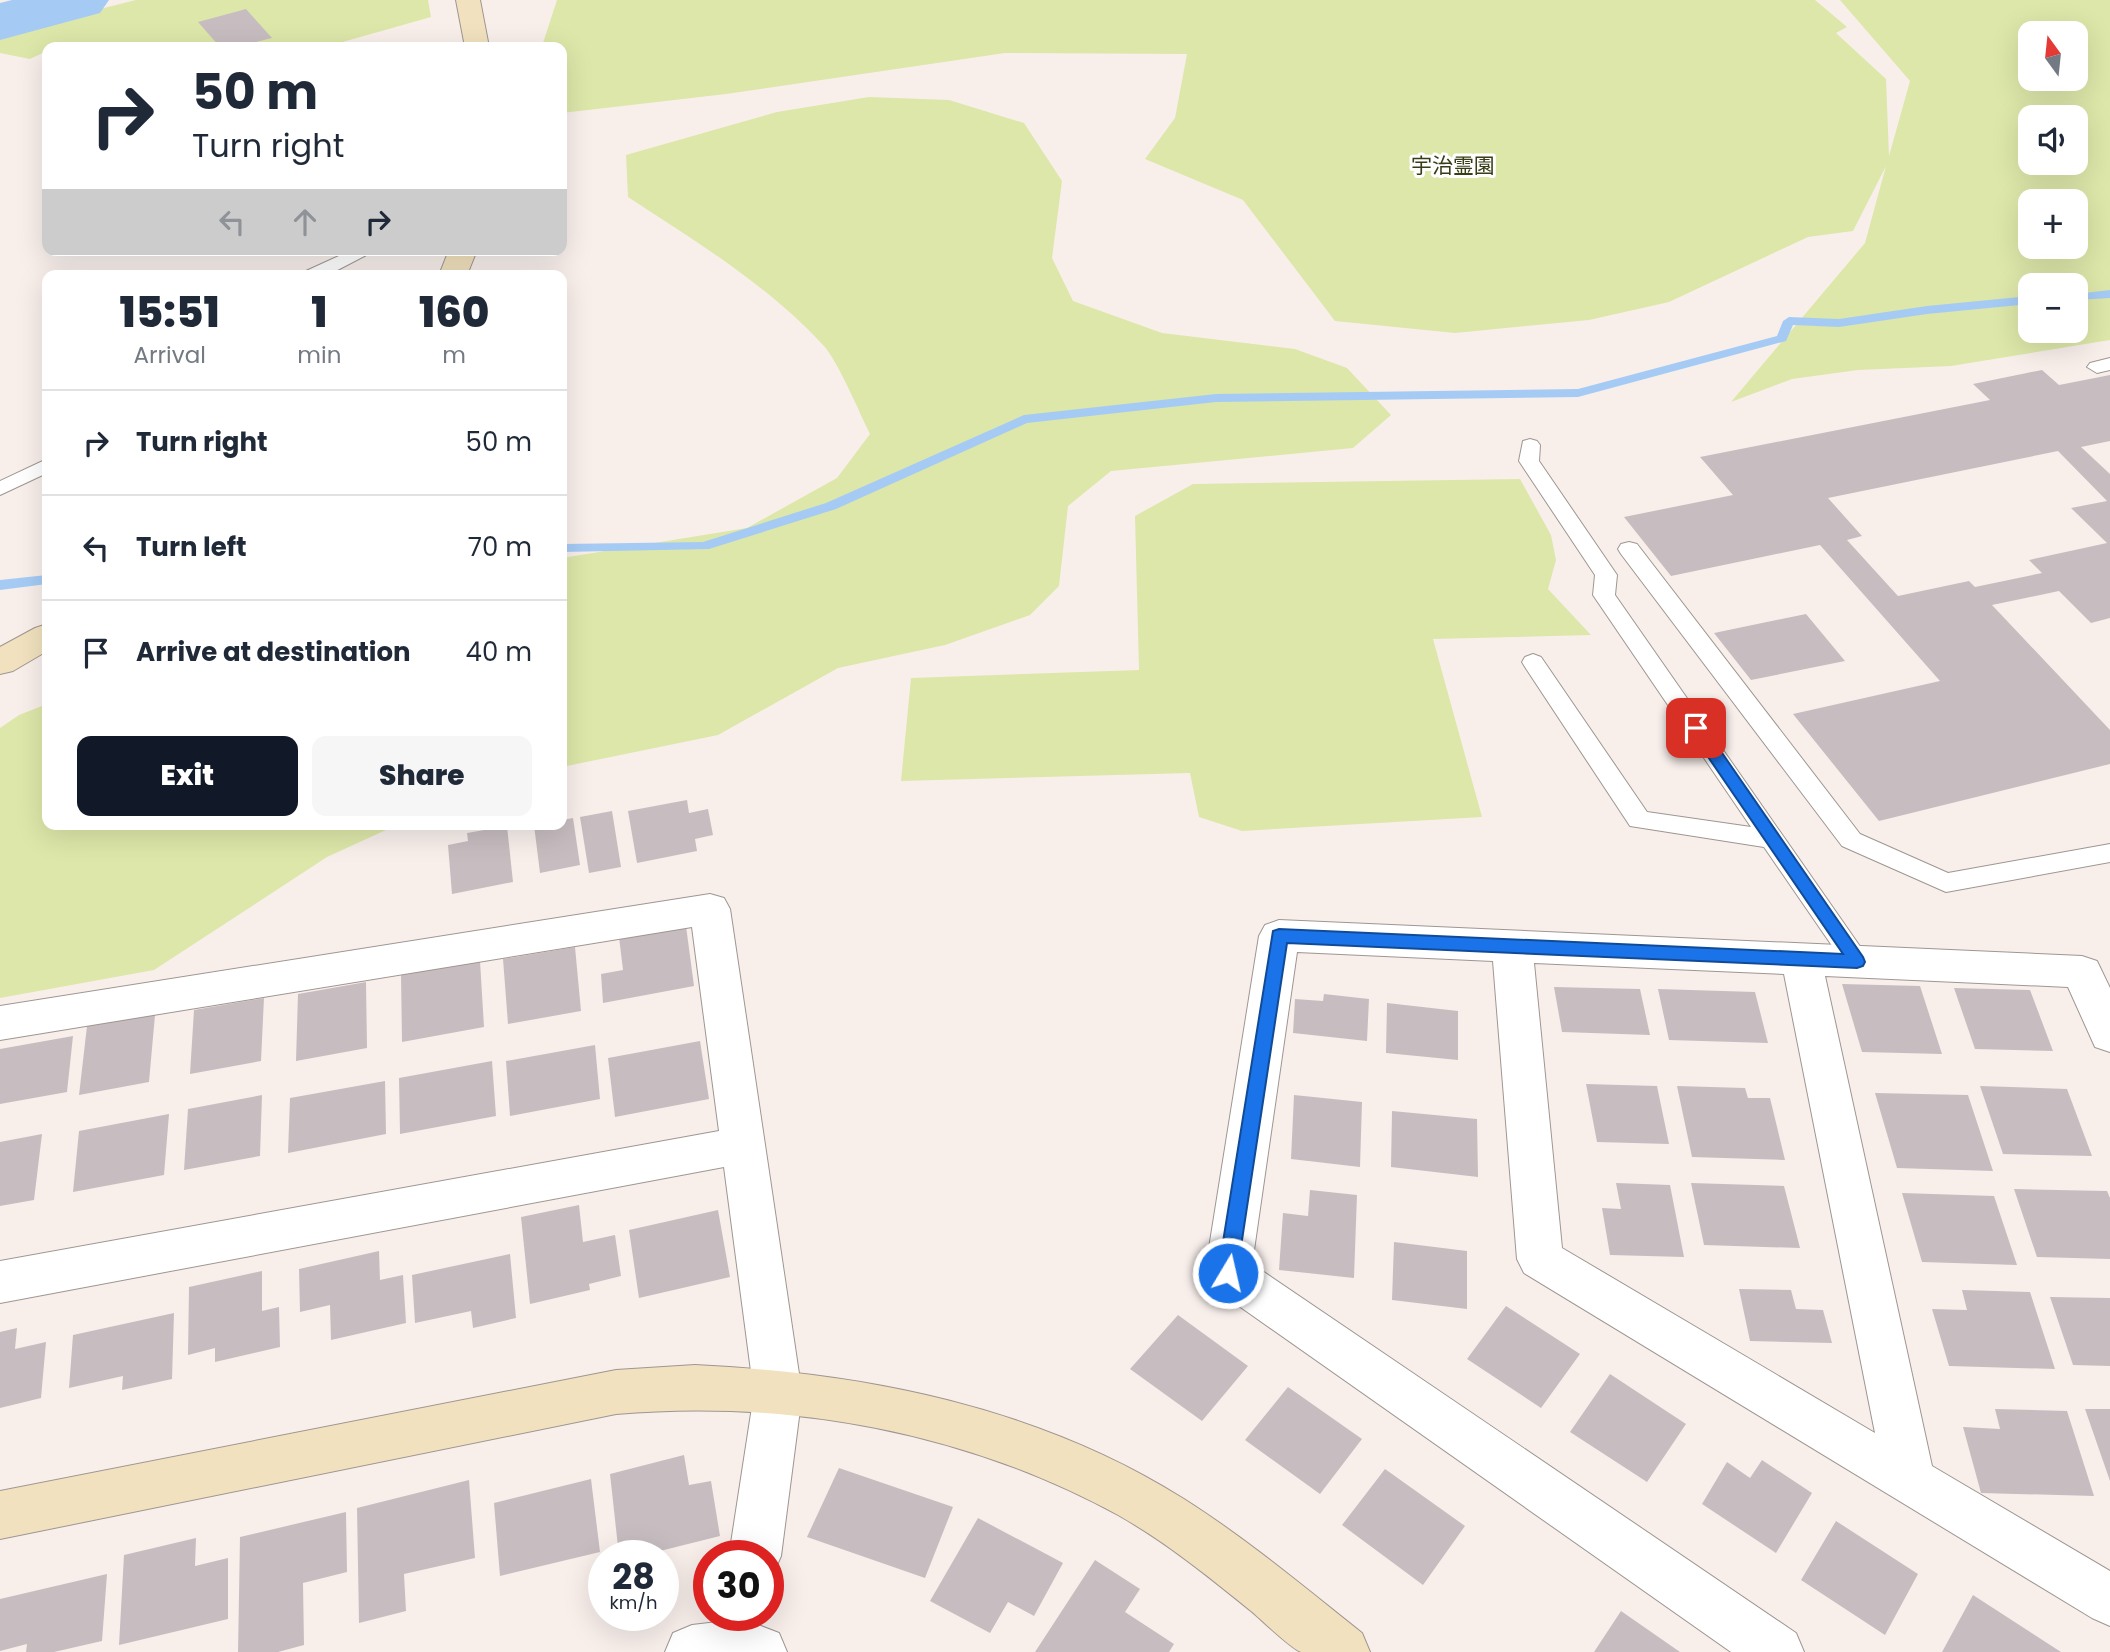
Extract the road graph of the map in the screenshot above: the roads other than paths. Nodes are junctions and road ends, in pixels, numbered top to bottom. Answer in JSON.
{"nodes":[{"id":1,"x":468,"y":0,"type":"edge"},
{"id":2,"x":476,"y":42,"type":"edge"},
{"id":3,"x":353,"y":256,"type":"edge"},
{"id":4,"x":323,"y":270,"type":"edge"},
{"id":5,"x":1530,"y":446,"type":"dead end"},
{"id":6,"x":42,"y":468,"type":"edge"},
{"id":7,"x":0,"y":489,"type":"edge"},
{"id":8,"x":1629,"y":549,"type":"dead end"},
{"id":9,"x":42,"y":639,"type":"edge"},
{"id":10,"x":0,"y":662,"type":"edge"},
{"id":11,"x":1534,"y":662,"type":"dead end"},
{"id":12,"x":1773,"y":839,"type":"junction"},
{"id":13,"x":2110,"y":853,"type":"edge"},
{"id":14,"x":1512,"y":946,"type":"junction"},
{"id":15,"x":1801,"y":959,"type":"junction"},
{"id":16,"x":1857,"y":962,"type":"junction"},
{"id":17,"x":0,"y":1023,"type":"edge"},
{"id":18,"x":2110,"y":1035,"type":"edge"},
{"id":19,"x":743,"y":1145,"type":"junction"},
{"id":20,"x":0,"y":1282,"type":"edge"},
{"id":21,"x":778,"y":1394,"type":"junction"},
{"id":22,"x":1910,"y":1480,"type":"junction"},
{"id":23,"x":0,"y":1515,"type":"edge"},
{"id":24,"x":757,"y":1540,"type":"edge"},
{"id":25,"x":2110,"y":1600,"type":"edge"},
{"id":26,"x":749,"y":1641,"type":"edge"},
{"id":27,"x":692,"y":1652,"type":"edge"},
{"id":28,"x":1343,"y":1652,"type":"edge"},
{"id":29,"x":1777,"y":1652,"type":"edge"}],
"edges":[{"from":1,"to":2,"type":"street"},
{"from":3,"to":4,"type":"lane"},
{"from":5,"to":12,"type":"lane"},
{"from":6,"to":7,"type":"lane"},
{"from":8,"to":13,"type":"lane"},
{"from":9,"to":10,"type":"street"},
{"from":11,"to":12,"type":"lane"},
{"from":12,"to":16,"type":"lane"},
{"from":14,"to":15,"type":"street"},
{"from":14,"to":22,"type":"street"},
{"from":14,"to":29,"type":"street"},
{"from":15,"to":16,"type":"street"},
{"from":15,"to":22,"type":"street"},
{"from":16,"to":18,"type":"street"},
{"from":17,"to":19,"type":"street"},
{"from":19,"to":20,"type":"street"},
{"from":19,"to":21,"type":"street"},
{"from":21,"to":23,"type":"street"},
{"from":21,"to":24,"type":"street"},
{"from":21,"to":28,"type":"street"},
{"from":22,"to":25,"type":"street"},
{"from":26,"to":27,"type":"street"}]}
